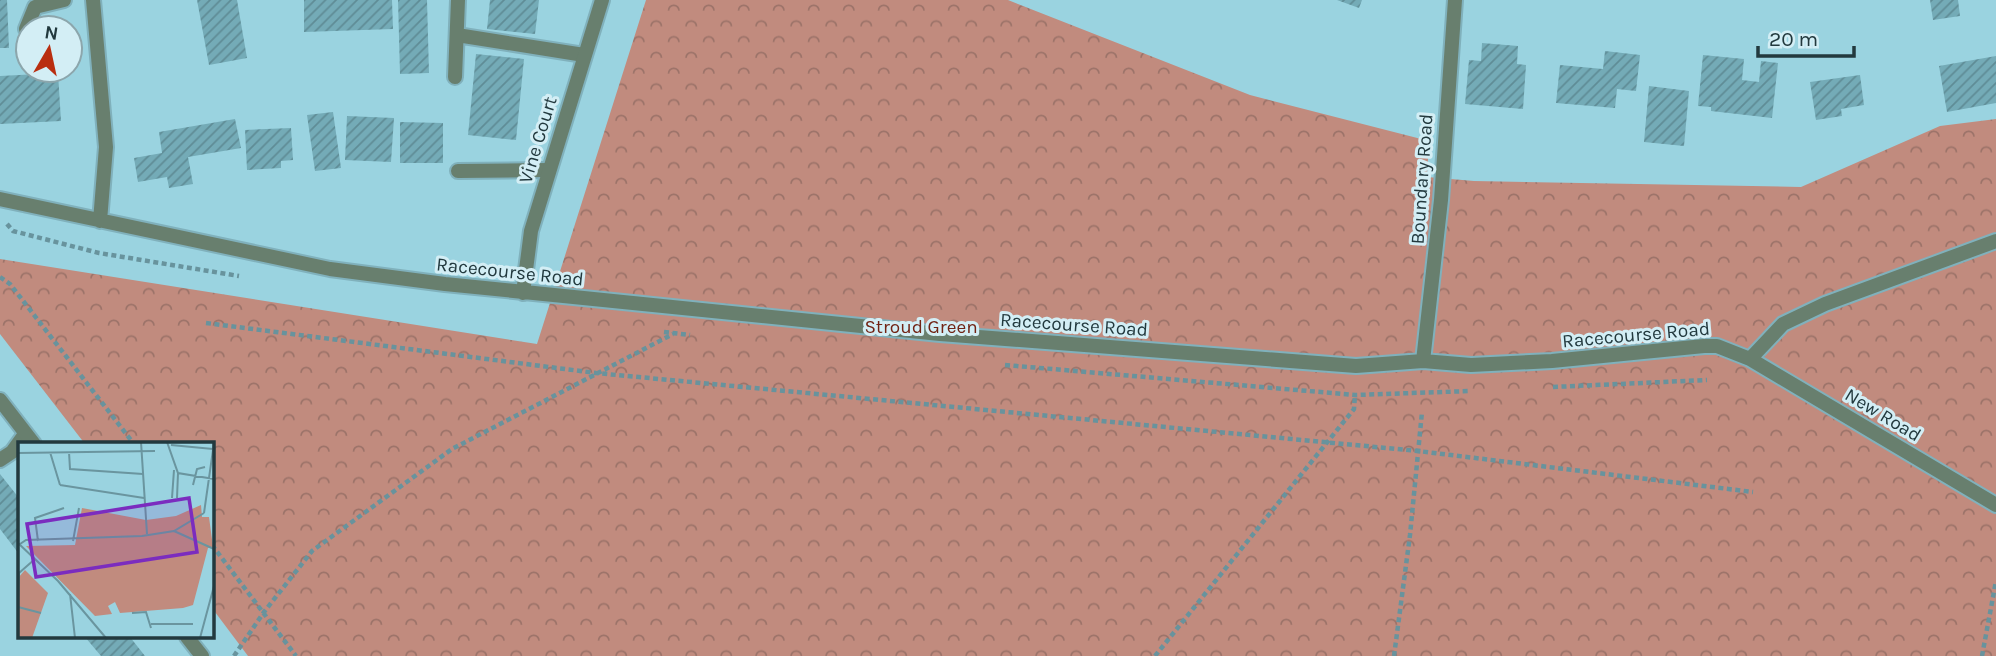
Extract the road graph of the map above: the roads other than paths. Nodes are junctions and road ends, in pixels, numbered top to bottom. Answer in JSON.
{"nodes":[{"id":1,"x":64,"y":0,"type":"edge"},
{"id":2,"x":93,"y":0,"type":"edge"},
{"id":3,"x":458,"y":0,"type":"edge"},
{"id":4,"x":602,"y":0,"type":"edge"},
{"id":5,"x":1455,"y":0,"type":"edge"},
{"id":6,"x":32,"y":14,"type":"edge"},
{"id":7,"x":457,"y":35,"type":"junction"},
{"id":8,"x":583,"y":55,"type":"junction"},
{"id":9,"x":455,"y":77,"type":"dead end"},
{"id":10,"x":549,"y":170,"type":"junction"},
{"id":11,"x":458,"y":171,"type":"dead end"},
{"id":12,"x":0,"y":199,"type":"edge"},
{"id":13,"x":100,"y":221,"type":"junction"},
{"id":14,"x":1996,"y":241,"type":"edge"},
{"id":15,"x":523,"y":293,"type":"junction"},
{"id":16,"x":1750,"y":359,"type":"junction"},
{"id":17,"x":1423,"y":361,"type":"junction"},
{"id":18,"x":0,"y":400,"type":"edge"},
{"id":19,"x":30,"y":439,"type":"edge"},
{"id":20,"x":18,"y":448,"type":"edge"},
{"id":21,"x":0,"y":460,"type":"edge"},
{"id":22,"x":1996,"y":505,"type":"edge"},
{"id":23,"x":188,"y":638,"type":"edge"},
{"id":24,"x":202,"y":656,"type":"edge"}],
"edges":[{"from":1,"to":6,"type":"street"},
{"from":2,"to":13,"type":"street"},
{"from":3,"to":7,"type":"street"},
{"from":4,"to":8,"type":"street","name":"Vine Court"},
{"from":5,"to":17,"type":"street","name":"Boundary Road"},
{"from":7,"to":8,"type":"street"},
{"from":7,"to":9,"type":"street"},
{"from":8,"to":10,"type":"street","name":"Vine Court"},
{"from":10,"to":11,"type":"street"},
{"from":10,"to":15,"type":"street","name":"Vine Court"},
{"from":12,"to":13,"type":"street","name":"Racecourse Road"},
{"from":13,"to":15,"type":"street","name":"Racecourse Road"},
{"from":14,"to":16,"type":"street"},
{"from":15,"to":17,"type":"street","name":"Racecourse Road"},
{"from":16,"to":17,"type":"street","name":"Racecourse Road"},
{"from":16,"to":22,"type":"street","name":"New Road"},
{"from":18,"to":19,"type":"street"},
{"from":20,"to":21,"type":"street"},
{"from":23,"to":24,"type":"street"}]}
